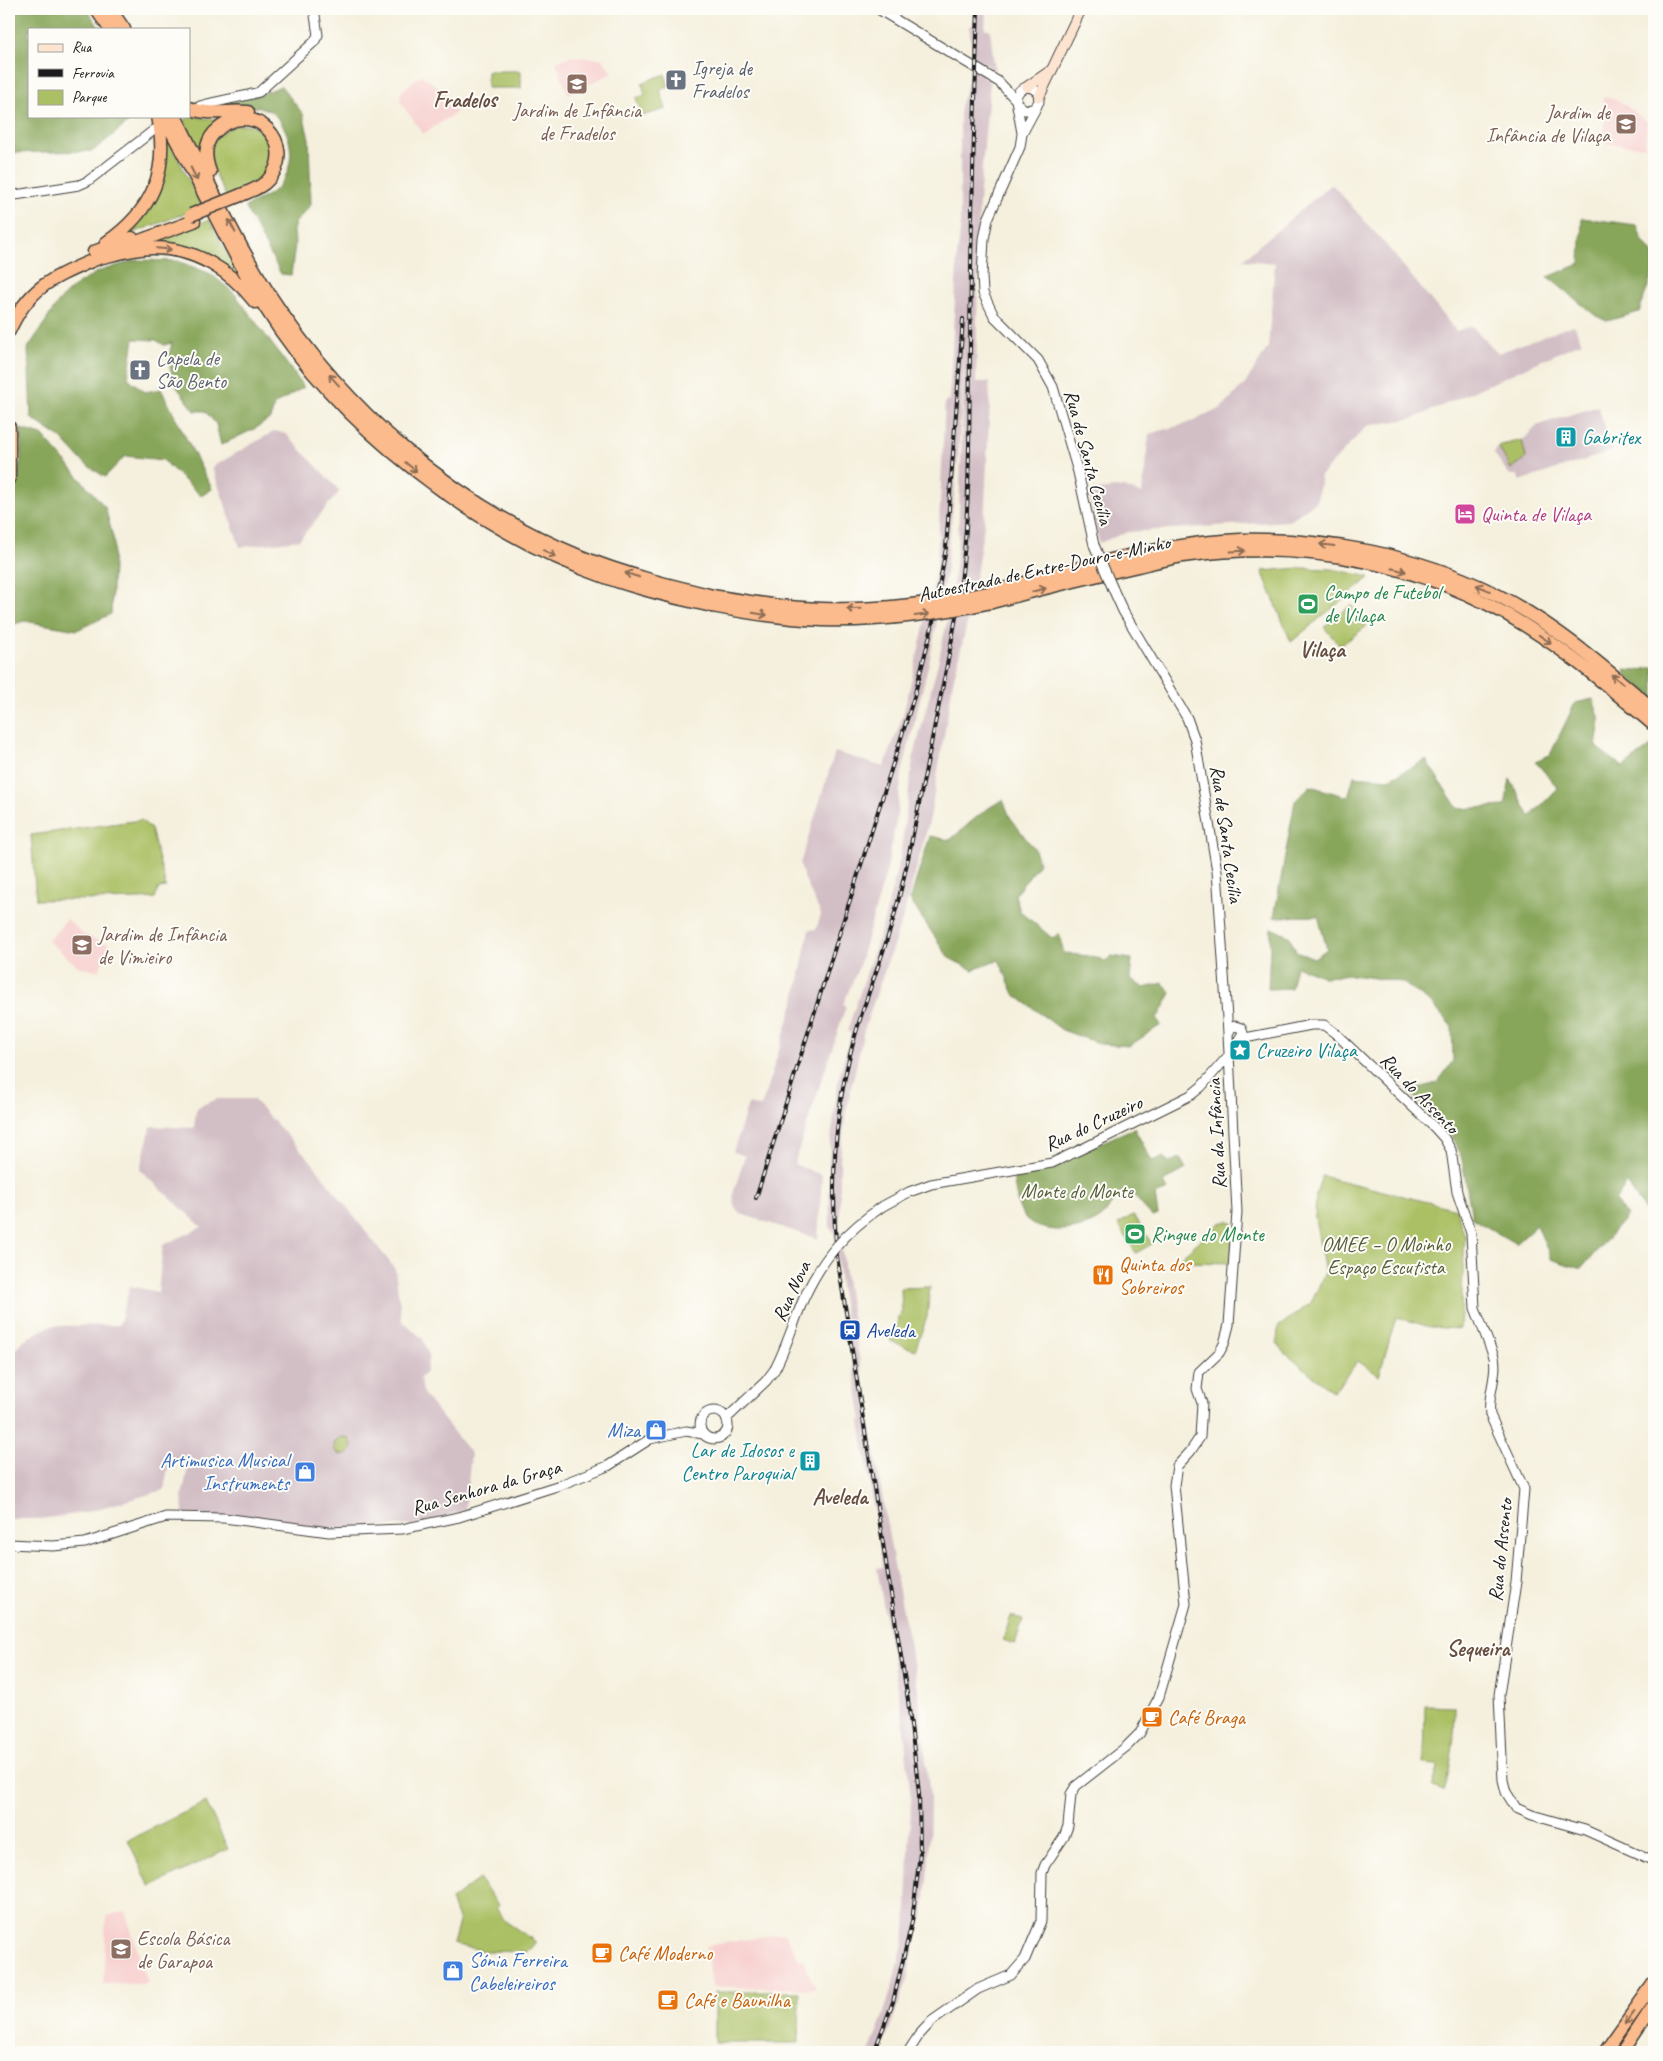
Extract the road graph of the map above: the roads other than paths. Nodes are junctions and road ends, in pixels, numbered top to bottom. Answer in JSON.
{"nodes":[{"id":1,"x":96,"y":9,"type":"edge"},
{"id":2,"x":110,"y":9,"type":"edge"},
{"id":3,"x":314,"y":9,"type":"edge"},
{"id":4,"x":878,"y":9,"type":"edge"},
{"id":5,"x":1081,"y":9,"type":"edge"},
{"id":6,"x":109,"y":28,"type":"edge"},
{"id":7,"x":123,"y":28,"type":"edge"},
{"id":8,"x":1055,"y":68,"type":"junction"},
{"id":9,"x":1000,"y":82,"type":"junction"},
{"id":10,"x":1024,"y":88,"type":"junction"},
{"id":11,"x":1038,"y":101,"type":"junction"},
{"id":12,"x":1017,"y":102,"type":"junction"},
{"id":13,"x":195,"y":107,"type":"edge"},
{"id":14,"x":158,"y":118,"type":"edge"},
{"id":15,"x":164,"y":118,"type":"edge"},
{"id":16,"x":176,"y":118,"type":"edge"},
{"id":17,"x":154,"y":130,"type":"dead end"},
{"id":18,"x":1022,"y":134,"type":"junction"},
{"id":19,"x":215,"y":194,"type":"junction"},
{"id":20,"x":9,"y":196,"type":"edge"},
{"id":21,"x":242,"y":198,"type":"junction"},
{"id":22,"x":94,"y":256,"type":"junction"},
{"id":23,"x":9,"y":313,"type":"edge"},
{"id":24,"x":9,"y":331,"type":"edge"},
{"id":25,"x":296,"y":349,"type":"junction"},
{"id":26,"x":9,"y":427,"type":"edge"},
{"id":27,"x":9,"y":478,"type":"edge"},
{"id":28,"x":990,"y":597,"type":"junction"},
{"id":29,"x":713,"y":601,"type":"junction"},
{"id":30,"x":1654,"y":710,"type":"edge"},
{"id":31,"x":1654,"y":726,"type":"edge"},
{"id":32,"x":1227,"y":1003,"type":"junction"},
{"id":33,"x":1241,"y":1027,"type":"junction"},
{"id":34,"x":1228,"y":1033,"type":"junction"},
{"id":35,"x":1267,"y":1034,"type":"junction"},
{"id":36,"x":1239,"y":1040,"type":"junction"},
{"id":37,"x":1229,"y":1055,"type":"junction"},
{"id":38,"x":895,"y":1199,"type":"joint"},
{"id":39,"x":725,"y":1416,"type":"junction"},
{"id":40,"x":701,"y":1421,"type":"junction"},
{"id":41,"x":686,"y":1432,"type":"junction"},
{"id":42,"x":704,"y":1434,"type":"junction"},
{"id":43,"x":9,"y":1544,"type":"edge"},
{"id":44,"x":1654,"y":1861,"type":"edge"},
{"id":45,"x":1654,"y":1983,"type":"edge"},
{"id":46,"x":1654,"y":2004,"type":"edge"},
{"id":47,"x":908,"y":2052,"type":"edge"},
{"id":48,"x":1605,"y":2052,"type":"edge"},
{"id":49,"x":1624,"y":2052,"type":"edge"}],
"edges":[{"from":1,"to":6,"type":"highway"},
{"from":2,"to":7,"type":"highway"},
{"from":3,"to":13,"type":"street"},
{"from":4,"to":9,"type":"street"},
{"from":5,"to":8,"type":"main road"},
{"from":8,"to":10,"type":"main road"},
{"from":8,"to":11,"type":"main road"},
{"from":9,"to":10,"type":"street"},
{"from":9,"to":12,"type":"street"},
{"from":10,"to":11,"type":"street"},
{"from":10,"to":12,"type":"street"},
{"from":11,"to":12,"type":"street"},
{"from":11,"to":18,"type":"street","name":"Rua de Santa Cecília"},
{"from":12,"to":18,"type":"street","name":"Rua de Santa Cecília"},
{"from":13,"to":21,"type":"highway"},
{"from":14,"to":22,"type":"highway"},
{"from":15,"to":25,"type":"highway","name":"Autoestrada de Entre-Douro-e-Minho","one_way":true},
{"from":16,"to":19,"type":"highway","name":"Autoestrada de Entre-Douro-e-Minho"},
{"from":17,"to":20,"type":"street"},
{"from":18,"to":32,"type":"street","name":"Rua de Santa Cecília","bridge":true},
{"from":19,"to":21,"type":"highway"},
{"from":29,"to":19,"type":"highway","name":"Autoestrada de Entre-Douro-e-Minho","one_way":true},
{"from":21,"to":22,"type":"highway","bridge":true},
{"from":22,"to":23,"type":"highway"},
{"from":22,"to":24,"type":"highway"},
{"from":22,"to":25,"type":"highway","one_way":true},
{"from":25,"to":29,"type":"highway","name":"Autoestrada de Entre-Douro-e-Minho","one_way":true},
{"from":26,"to":27,"type":"highway"},
{"from":28,"to":29,"type":"highway","name":"Autoestrada de Entre-Douro-e-Minho","bridge":true},
{"from":30,"to":28,"type":"highway","name":"Autoestrada de Entre-Douro-e-Minho","one_way":true},
{"from":28,"to":31,"type":"highway","name":"Autoestrada de Entre-Douro-e-Minho","one_way":true},
{"from":32,"to":33,"type":"street","name":"Rua de Santa Cecília"},
{"from":32,"to":34,"type":"street","name":"Rua de Santa Cecília"},
{"from":33,"to":34,"type":"street"},
{"from":33,"to":35,"type":"street","name":"Rua do Assento"},
{"from":33,"to":36,"type":"street"},
{"from":34,"to":36,"type":"street"},
{"from":34,"to":37,"type":"street","name":"Rua da Infância"},
{"from":35,"to":36,"type":"street","name":"Rua do Assento"},
{"from":35,"to":44,"type":"street","name":"Rua do Assento"},
{"from":36,"to":37,"type":"street","name":"Rua da Infância"},
{"from":37,"to":38,"type":"street","name":"Rua do Cruzeiro"},
{"from":37,"to":47,"type":"street","name":"Rua da Infância"},
{"from":38,"to":39,"type":"street","name":"Rua Nova","bridge":true},
{"from":39,"to":40,"type":"street"},
{"from":39,"to":42,"type":"street"},
{"from":40,"to":41,"type":"street","name":"Rua Senhora da Graça"},
{"from":40,"to":42,"type":"street"},
{"from":41,"to":42,"type":"street","name":"Rua Senhora da Graça"},
{"from":41,"to":43,"type":"street","name":"Rua Senhora da Graça"},
{"from":45,"to":48,"type":"highway","one_way":true},
{"from":46,"to":49,"type":"highway"}]}
